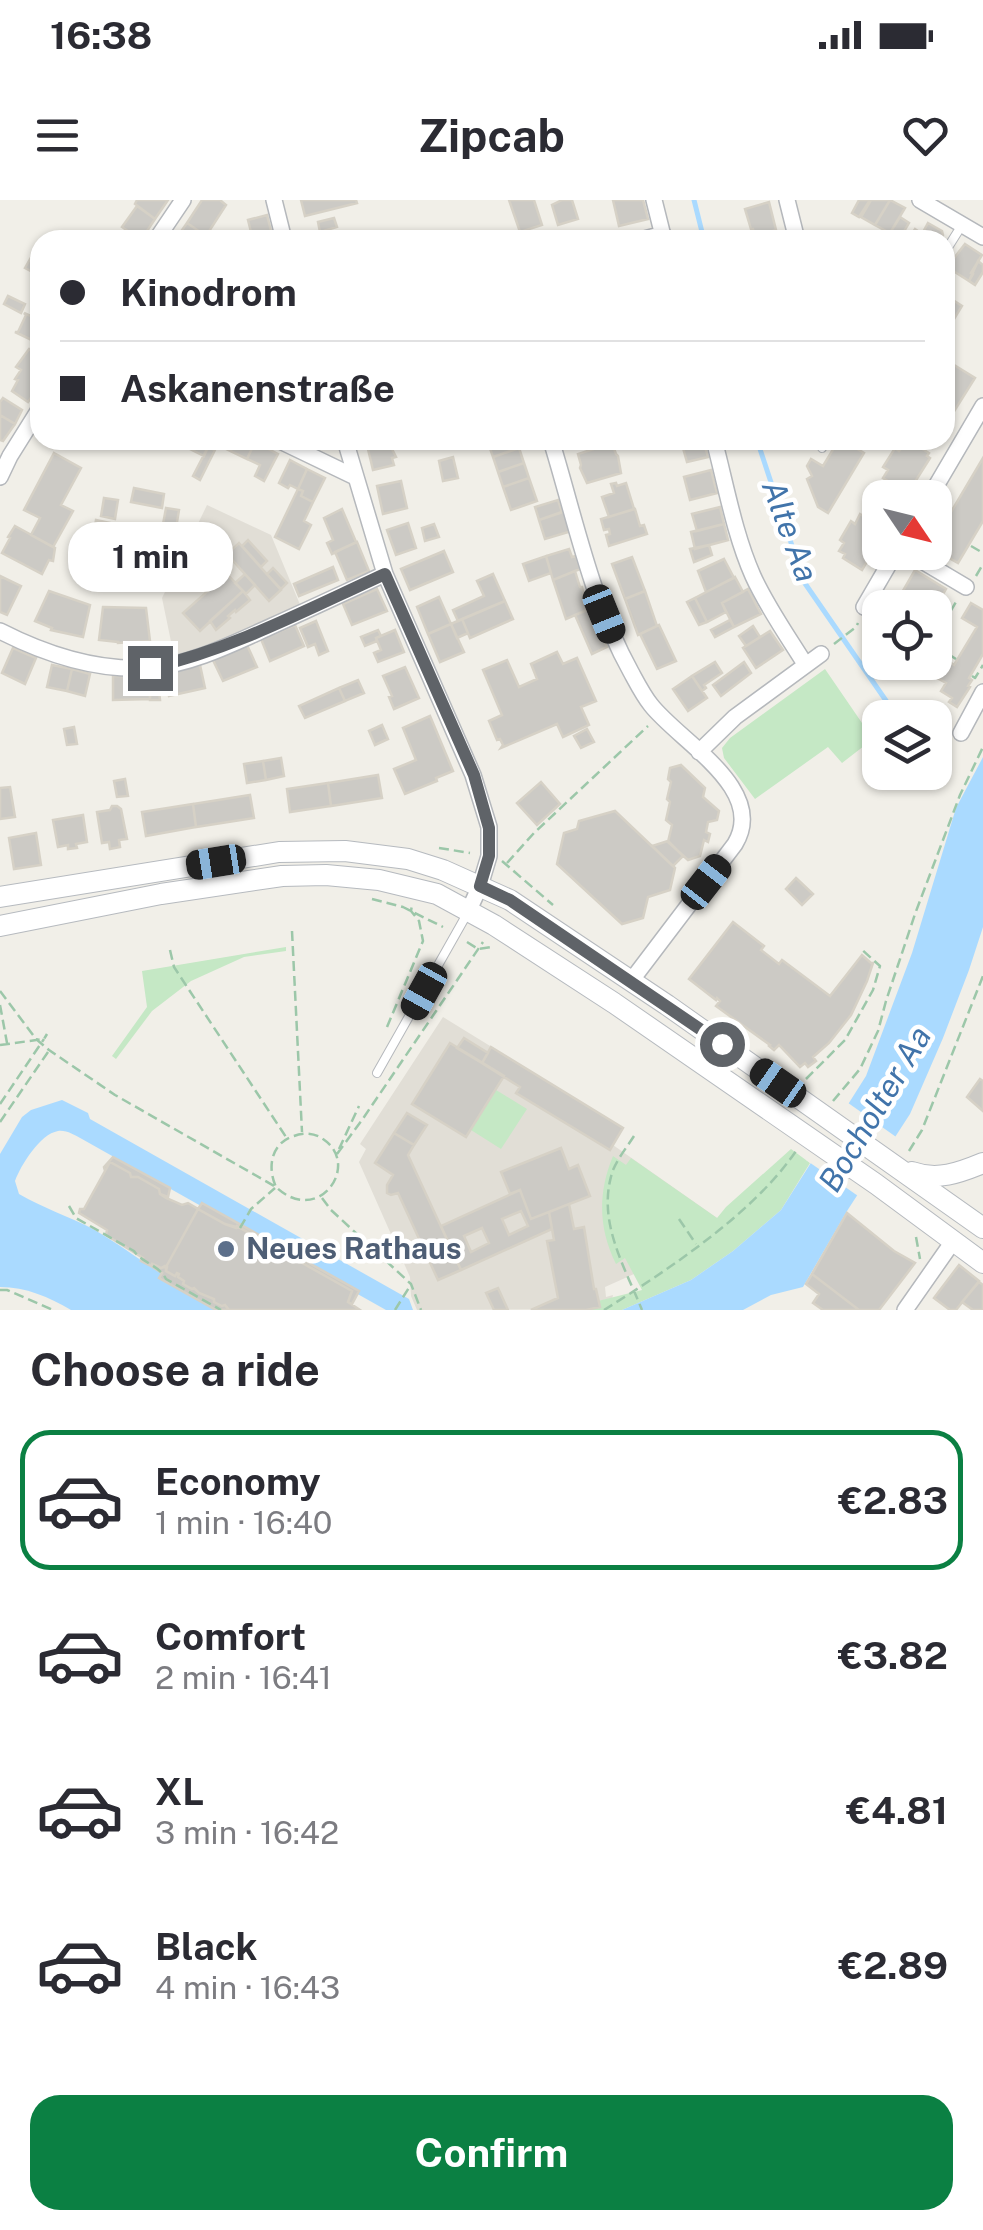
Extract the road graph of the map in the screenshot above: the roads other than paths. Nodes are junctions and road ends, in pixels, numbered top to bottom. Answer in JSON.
{"nodes":[{"id":1,"x":183,"y":200,"type":"edge"},
{"id":2,"x":274,"y":200,"type":"edge"},
{"id":3,"x":654,"y":200,"type":"edge"},
{"id":4,"x":787,"y":200,"type":"edge"},
{"id":5,"x":920,"y":200,"type":"edge"},
{"id":6,"x":962,"y":224,"type":"junction"},
{"id":7,"x":163,"y":230,"type":"edge"},
{"id":8,"x":282,"y":230,"type":"edge"},
{"id":9,"x":661,"y":230,"type":"edge"},
{"id":10,"x":794,"y":230,"type":"edge"},
{"id":11,"x":955,"y":236,"type":"edge"},
{"id":12,"x":983,"y":237,"type":"edge"},
{"id":13,"x":981,"y":414,"type":"edge"},
{"id":14,"x":30,"y":421,"type":"edge"},
{"id":15,"x":955,"y":440,"type":"edge"},
{"id":16,"x":299,"y":450,"type":"edge"},
{"id":17,"x":348,"y":450,"type":"edge"},
{"id":18,"x":553,"y":450,"type":"edge"},
{"id":19,"x":717,"y":450,"type":"edge"},
{"id":20,"x":949,"y":450,"type":"edge"},
{"id":21,"x":5,"y":454,"type":"edge"},
{"id":22,"x":0,"y":477,"type":"edge"},
{"id":23,"x":355,"y":477,"type":"junction"},
{"id":24,"x":937,"y":480,"type":"edge"},
{"id":25,"x":938,"y":570,"type":"edge"},
{"id":26,"x":385,"y":574,"type":"junction"},
{"id":27,"x":966,"y":587,"type":"road end"},
{"id":28,"x":0,"y":631,"type":"edge"},
{"id":29,"x":825,"y":651,"type":"road end"},
{"id":30,"x":805,"y":664,"type":"junction"},
{"id":31,"x":983,"y":692,"type":"edge"},
{"id":32,"x":960,"y":734,"type":"dead end"},
{"id":33,"x":700,"y":752,"type":"junction"},
{"id":34,"x":480,"y":886,"type":"junction"},
{"id":35,"x":0,"y":897,"type":"edge"},
{"id":36,"x":469,"y":910,"type":"junction"},
{"id":37,"x":0,"y":926,"type":"edge"},
{"id":38,"x":631,"y":981,"type":"junction"},
{"id":39,"x":614,"y":1003,"type":"junction"},
{"id":40,"x":377,"y":1073,"type":"dead end"},
{"id":41,"x":899,"y":1159,"type":"junction"},
{"id":42,"x":983,"y":1163,"type":"edge"},
{"id":43,"x":979,"y":1217,"type":"edge"},
{"id":44,"x":954,"y":1240,"type":"junction"},
{"id":45,"x":983,"y":1263,"type":"edge"},
{"id":46,"x":905,"y":1310,"type":"edge"}],
"edges":[{"from":1,"to":7,"type":"street"},
{"from":2,"to":8,"type":"street"},
{"from":3,"to":9,"type":"street"},
{"from":4,"to":10,"type":"street"},
{"from":5,"to":6,"type":"street"},
{"from":6,"to":11,"type":"lane"},
{"from":6,"to":12,"type":"street"},
{"from":13,"to":15,"type":"street"},
{"from":14,"to":21,"type":"street"},
{"from":16,"to":23,"type":"street"},
{"from":17,"to":23,"type":"street"},
{"from":18,"to":33,"type":"street"},
{"from":19,"to":30,"type":"street"},
{"from":20,"to":24,"type":"street"},
{"from":21,"to":22,"type":"street"},
{"from":23,"to":26,"type":"street"},
{"from":25,"to":27,"type":"street"},
{"from":26,"to":28,"type":"street"},
{"from":26,"to":34,"type":"street"},
{"from":29,"to":30,"type":"street"},
{"from":30,"to":33,"type":"street"},
{"from":31,"to":32,"type":"street"},
{"from":33,"to":38,"type":"street"},
{"from":34,"to":35,"type":"main road"},
{"from":34,"to":36,"type":"street"},
{"from":34,"to":38,"type":"main road"},
{"from":36,"to":37,"type":"main road"},
{"from":36,"to":39,"type":"main road"},
{"from":36,"to":40,"type":"lane"},
{"from":38,"to":39,"type":"lane"},
{"from":38,"to":41,"type":"main road"},
{"from":39,"to":44,"type":"main road"},
{"from":41,"to":42,"type":"main road"},
{"from":41,"to":43,"type":"main road"},
{"from":43,"to":44,"type":"main road"},
{"from":44,"to":45,"type":"main road"},
{"from":44,"to":46,"type":"street"}]}
